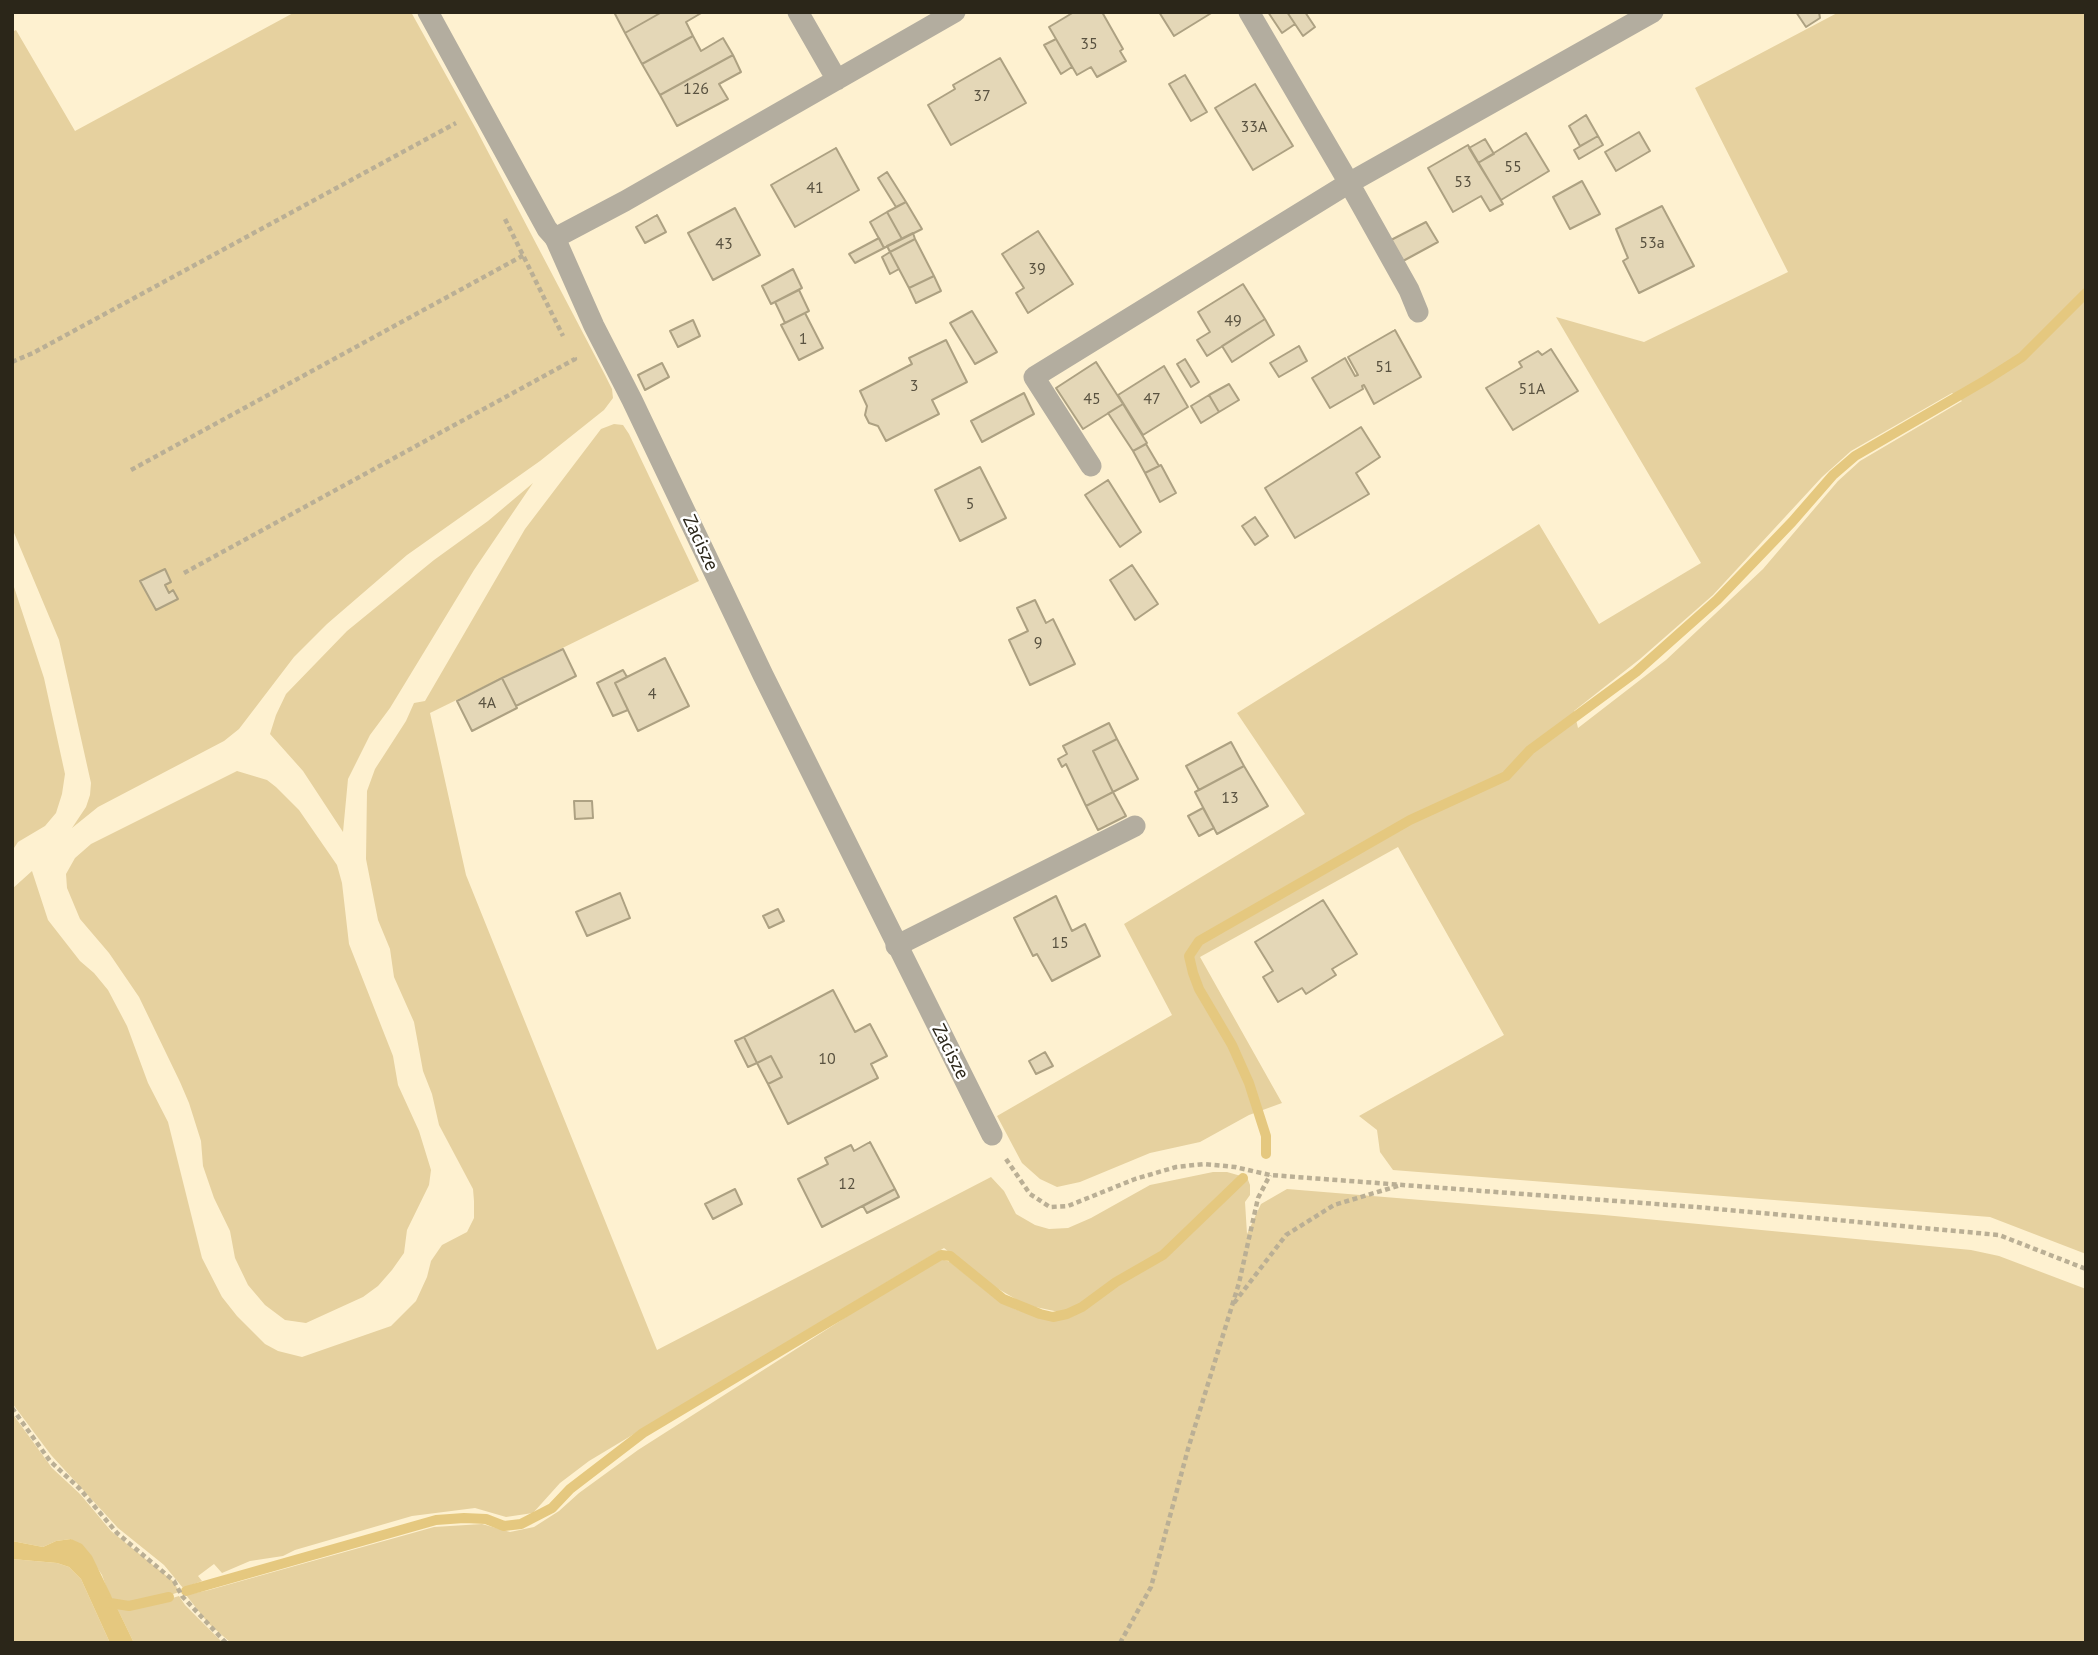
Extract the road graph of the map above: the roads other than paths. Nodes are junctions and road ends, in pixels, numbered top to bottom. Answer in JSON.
{"nodes":[{"id":1,"x":428,"y":12,"type":"edge"},
{"id":2,"x":798,"y":12,"type":"edge"},
{"id":3,"x":954,"y":12,"type":"edge"},
{"id":4,"x":1249,"y":12,"type":"edge"},
{"id":5,"x":1653,"y":12,"type":"edge"},
{"id":6,"x":836,"y":80,"type":"junction"},
{"id":7,"x":1349,"y":183,"type":"junction"},
{"id":8,"x":555,"y":238,"type":"junction"},
{"id":9,"x":1418,"y":312,"type":"dead end"},
{"id":10,"x":1091,"y":467,"type":"dead end"},
{"id":11,"x":1135,"y":826,"type":"dead end"},
{"id":12,"x":896,"y":946,"type":"junction"},
{"id":13,"x":992,"y":1135,"type":"road end"}],
"edges":[{"from":1,"to":8,"type":"street","name":"Zacisze"},
{"from":2,"to":6,"type":"street"},
{"from":3,"to":6,"type":"street"},
{"from":4,"to":7,"type":"street"},
{"from":5,"to":7,"type":"street"},
{"from":6,"to":8,"type":"street"},
{"from":7,"to":9,"type":"street"},
{"from":7,"to":10,"type":"street"},
{"from":8,"to":12,"type":"street","name":"Zacisze"},
{"from":11,"to":12,"type":"street"},
{"from":12,"to":13,"type":"street","name":"Zacisze"}]}
